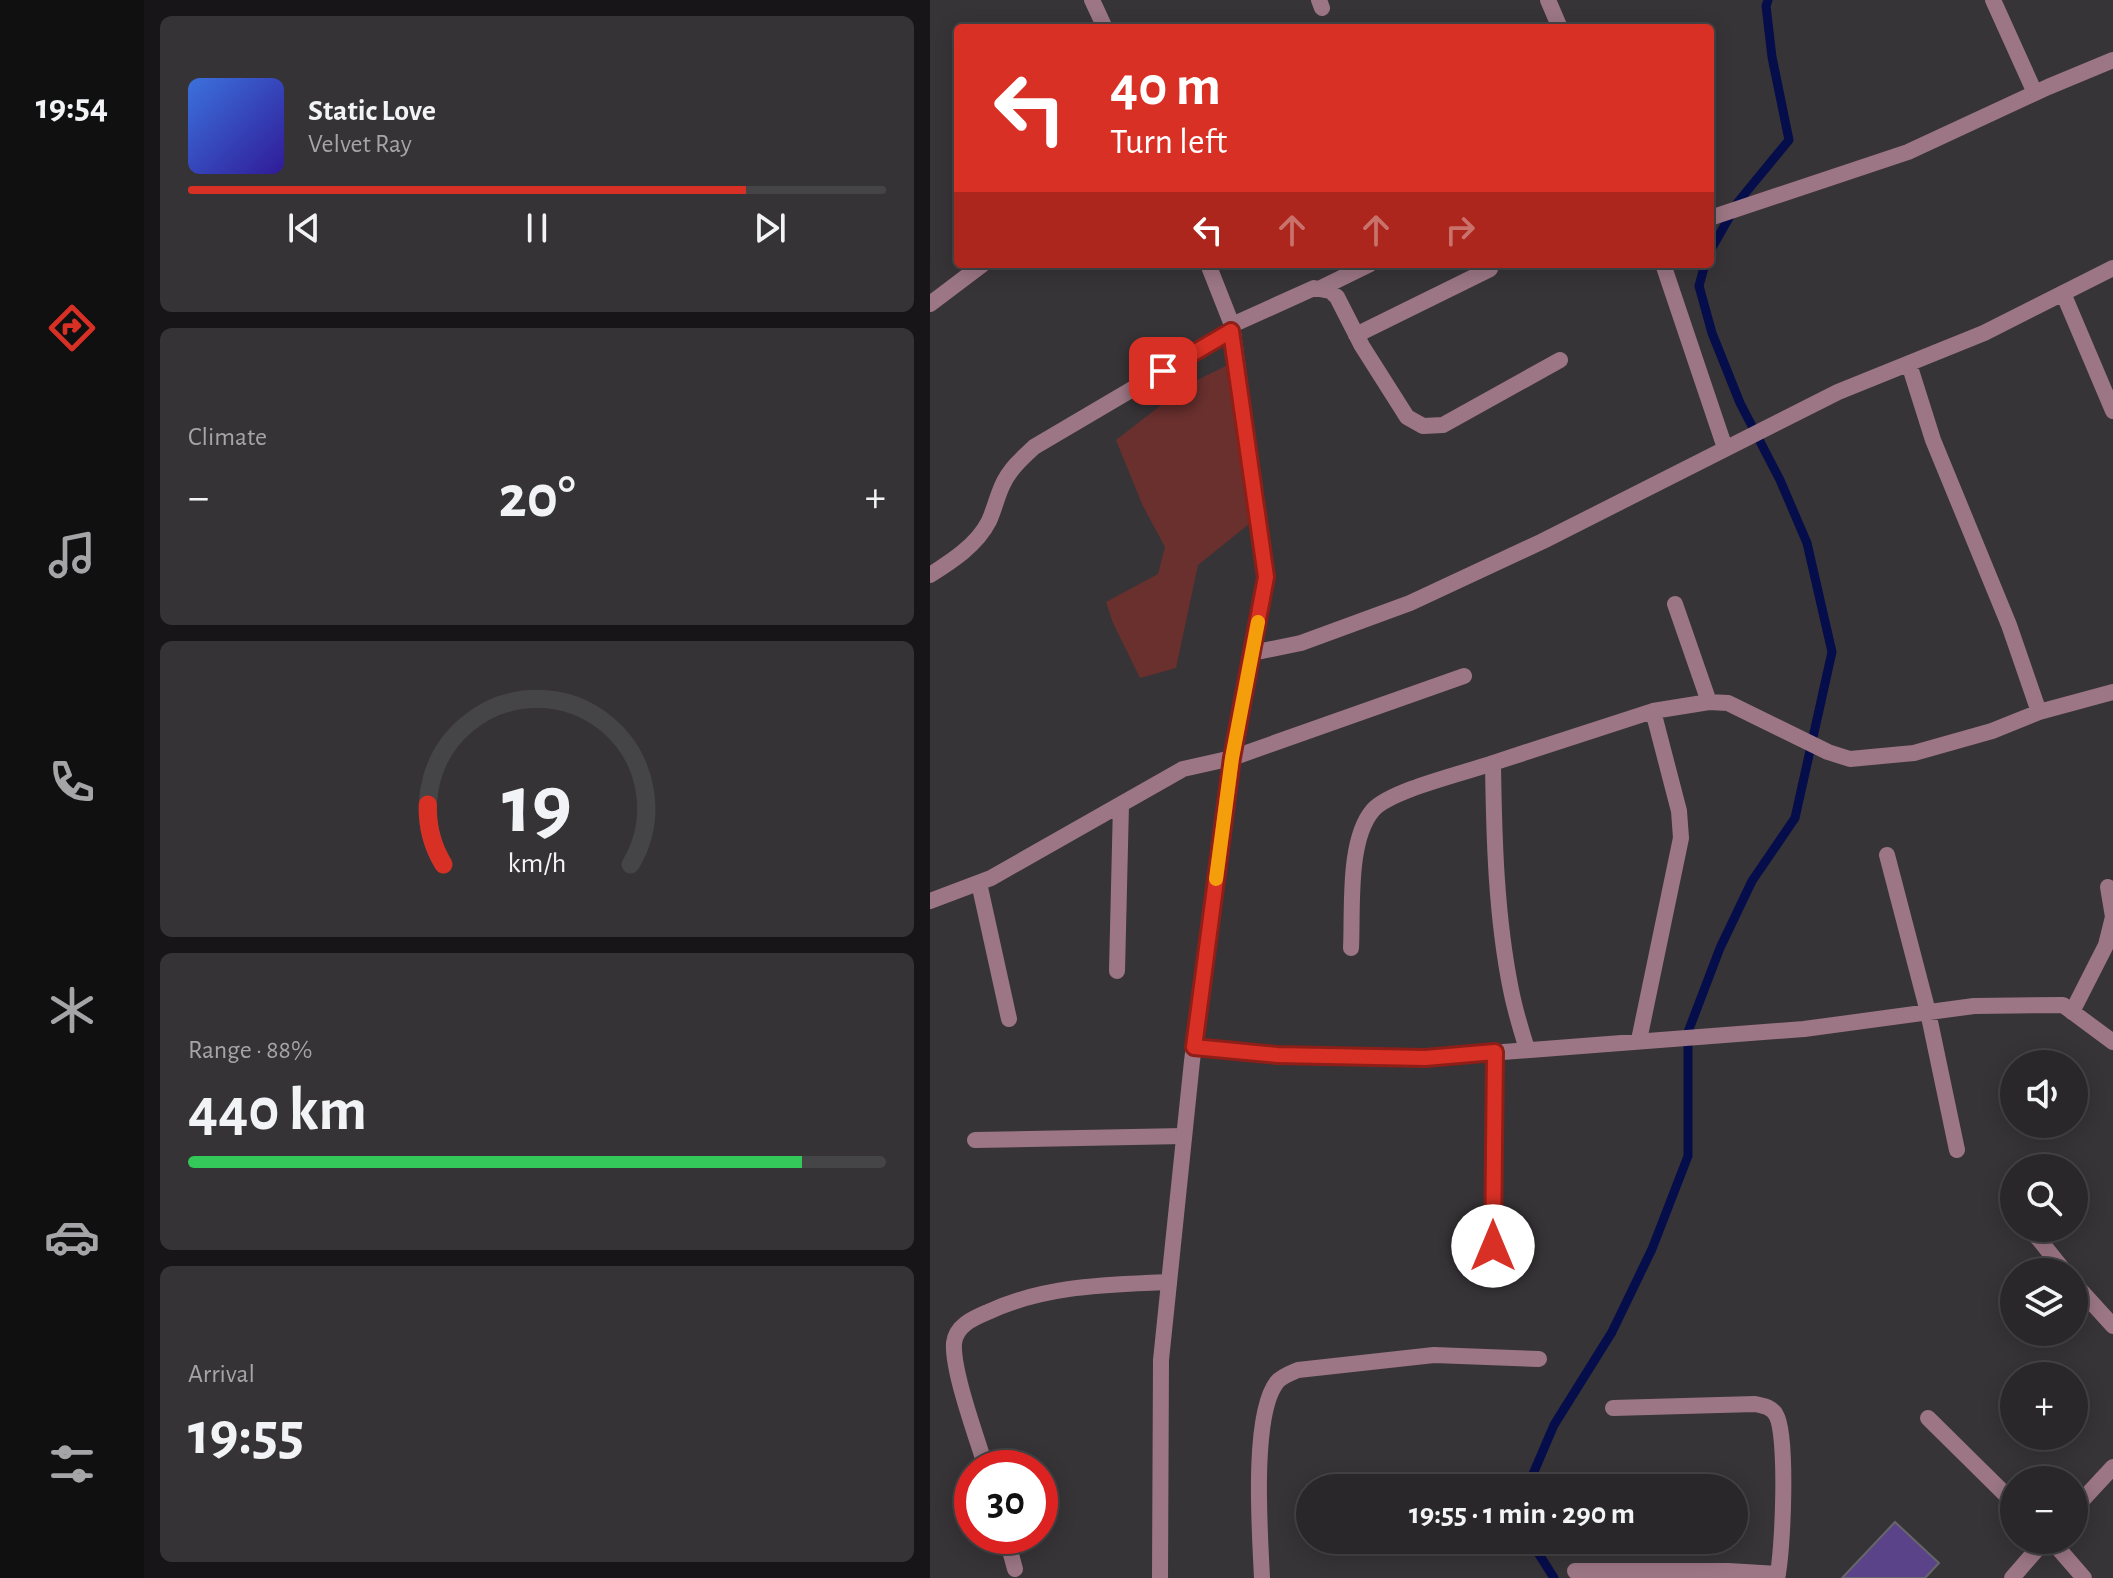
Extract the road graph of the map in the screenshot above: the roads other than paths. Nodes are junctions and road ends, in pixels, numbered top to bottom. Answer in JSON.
{"nodes":[{"id":1,"x":1092,"y":0,"type":"edge"},
{"id":2,"x":1548,"y":0,"type":"edge"},
{"id":3,"x":1993,"y":0,"type":"edge"},
{"id":4,"x":1103,"y":24,"type":"edge"},
{"id":5,"x":1558,"y":24,"type":"edge"},
{"id":6,"x":2113,"y":60,"type":"edge"},
{"id":7,"x":2035,"y":93,"type":"junction"},
{"id":8,"x":1718,"y":216,"type":"edge"},
{"id":9,"x":978,"y":268,"type":"edge"},
{"id":10,"x":1210,"y":268,"type":"edge"},
{"id":11,"x":1362,"y":268,"type":"edge"},
{"id":12,"x":1665,"y":268,"type":"edge"},
{"id":13,"x":2113,"y":268,"type":"edge"},
{"id":14,"x":1490,"y":269,"type":"dead end"},
{"id":15,"x":1321,"y":288,"type":"junction"},
{"id":16,"x":2063,"y":293,"type":"junction"},
{"id":17,"x":930,"y":304,"type":"edge"},
{"id":18,"x":1232,"y":328,"type":"junction"},
{"id":19,"x":1356,"y":335,"type":"junction"},
{"id":20,"x":1560,"y":360,"type":"dead end"},
{"id":21,"x":1909,"y":364,"type":"junction"},
{"id":22,"x":2113,"y":411,"type":"edge"},
{"id":23,"x":1731,"y":445,"type":"junction"},
{"id":24,"x":930,"y":575,"type":"edge"},
{"id":25,"x":1675,"y":604,"type":"dead end"},
{"id":26,"x":1252,"y":653,"type":"junction"},
{"id":27,"x":1464,"y":676,"type":"dead end"},
{"id":28,"x":2113,"y":692,"type":"edge"},
{"id":29,"x":1709,"y":702,"type":"junction"},
{"id":30,"x":1653,"y":711,"type":"junction"},
{"id":31,"x":2039,"y":712,"type":"junction"},
{"id":32,"x":1232,"y":758,"type":"junction"},
{"id":33,"x":1493,"y":763,"type":"junction"},
{"id":34,"x":1121,"y":804,"type":"junction"},
{"id":35,"x":1887,"y":855,"type":"dead end"},
{"id":36,"x":979,"y":883,"type":"junction"},
{"id":37,"x":2108,"y":887,"type":"dead end"},
{"id":38,"x":930,"y":901,"type":"edge"},
{"id":39,"x":1351,"y":948,"type":"dead end"},
{"id":40,"x":1117,"y":971,"type":"dead end"},
{"id":41,"x":1928,"y":1012,"type":"junction"},
{"id":42,"x":2072,"y":1012,"type":"junction"},
{"id":43,"x":1009,"y":1019,"type":"dead end"},
{"id":44,"x":1646,"y":1040,"type":"junction"},
{"id":45,"x":2113,"y":1042,"type":"edge"},
{"id":46,"x":1194,"y":1047,"type":"junction"},
{"id":47,"x":1527,"y":1049,"type":"junction"},
{"id":48,"x":1495,"y":1052,"type":"junction"},
{"id":49,"x":1184,"y":1136,"type":"junction"},
{"id":50,"x":975,"y":1140,"type":"dead end"},
{"id":51,"x":1957,"y":1150,"type":"dead end"},
{"id":52,"x":2041,"y":1242,"type":"edge"},
{"id":53,"x":1493,"y":1246,"type":"dead end"},
{"id":54,"x":2054,"y":1258,"type":"edge"},
{"id":55,"x":1169,"y":1282,"type":"junction"},
{"id":56,"x":2088,"y":1298,"type":"edge"},
{"id":57,"x":2113,"y":1326,"type":"edge"},
{"id":58,"x":1539,"y":1359,"type":"dead end"},
{"id":59,"x":1613,"y":1408,"type":"dead end"},
{"id":60,"x":1928,"y":1418,"type":"dead end"},
{"id":61,"x":981,"y":1450,"type":"edge"},
{"id":62,"x":2113,"y":1467,"type":"edge"},
{"id":63,"x":2000,"y":1489,"type":"edge"},
{"id":64,"x":2088,"y":1494,"type":"edge"},
{"id":65,"x":1011,"y":1554,"type":"edge"},
{"id":66,"x":2035,"y":1554,"type":"edge"},
{"id":67,"x":2061,"y":1554,"type":"edge"},
{"id":68,"x":1015,"y":1569,"type":"dead end"},
{"id":69,"x":1575,"y":1571,"type":"dead end"},
{"id":70,"x":1777,"y":1576,"type":"edge"},
{"id":71,"x":1160,"y":1578,"type":"edge"},
{"id":72,"x":1262,"y":1578,"type":"edge"},
{"id":73,"x":2012,"y":1578,"type":"edge"},
{"id":74,"x":2084,"y":1578,"type":"edge"}],
"edges":[{"from":1,"to":4,"type":"street"},
{"from":2,"to":5,"type":"street"},
{"from":3,"to":7,"type":"street"},
{"from":6,"to":7,"type":"street"},
{"from":7,"to":8,"type":"street"},
{"from":9,"to":17,"type":"street"},
{"from":10,"to":18,"type":"street"},
{"from":11,"to":15,"type":"street"},
{"from":12,"to":23,"type":"street"},
{"from":13,"to":16,"type":"street"},
{"from":14,"to":19,"type":"street"},
{"from":15,"to":18,"type":"street"},
{"from":15,"to":19,"type":"street"},
{"from":16,"to":21,"type":"street"},
{"from":16,"to":22,"type":"street"},
{"from":18,"to":24,"type":"street"},
{"from":18,"to":26,"type":"street"},
{"from":19,"to":20,"type":"street"},
{"from":21,"to":23,"type":"street"},
{"from":21,"to":31,"type":"street"},
{"from":23,"to":26,"type":"street"},
{"from":25,"to":29,"type":"street"},
{"from":26,"to":32,"type":"street"},
{"from":27,"to":32,"type":"street"},
{"from":28,"to":31,"type":"street"},
{"from":29,"to":30,"type":"street"},
{"from":29,"to":31,"type":"street"},
{"from":30,"to":33,"type":"street"},
{"from":30,"to":44,"type":"street"},
{"from":32,"to":34,"type":"street"},
{"from":32,"to":46,"type":"street"},
{"from":33,"to":39,"type":"street"},
{"from":33,"to":47,"type":"street"},
{"from":34,"to":36,"type":"street"},
{"from":34,"to":40,"type":"street"},
{"from":35,"to":41,"type":"street"},
{"from":36,"to":38,"type":"street"},
{"from":36,"to":43,"type":"street"},
{"from":37,"to":42,"type":"street"},
{"from":41,"to":42,"type":"street"},
{"from":41,"to":44,"type":"street"},
{"from":41,"to":51,"type":"street"},
{"from":42,"to":45,"type":"street"},
{"from":44,"to":47,"type":"street"},
{"from":46,"to":48,"type":"street"},
{"from":46,"to":49,"type":"street"},
{"from":47,"to":48,"type":"street"},
{"from":48,"to":53,"type":"street"},
{"from":49,"to":50,"type":"street"},
{"from":49,"to":55,"type":"street"},
{"from":52,"to":54,"type":"street"},
{"from":55,"to":61,"type":"street"},
{"from":55,"to":71,"type":"street"},
{"from":56,"to":57,"type":"street"},
{"from":58,"to":72,"type":"street"},
{"from":59,"to":70,"type":"street"},
{"from":60,"to":63,"type":"street"},
{"from":62,"to":64,"type":"street"},
{"from":65,"to":68,"type":"street"},
{"from":66,"to":73,"type":"street"},
{"from":67,"to":74,"type":"street"},
{"from":69,"to":70,"type":"street"}]}
